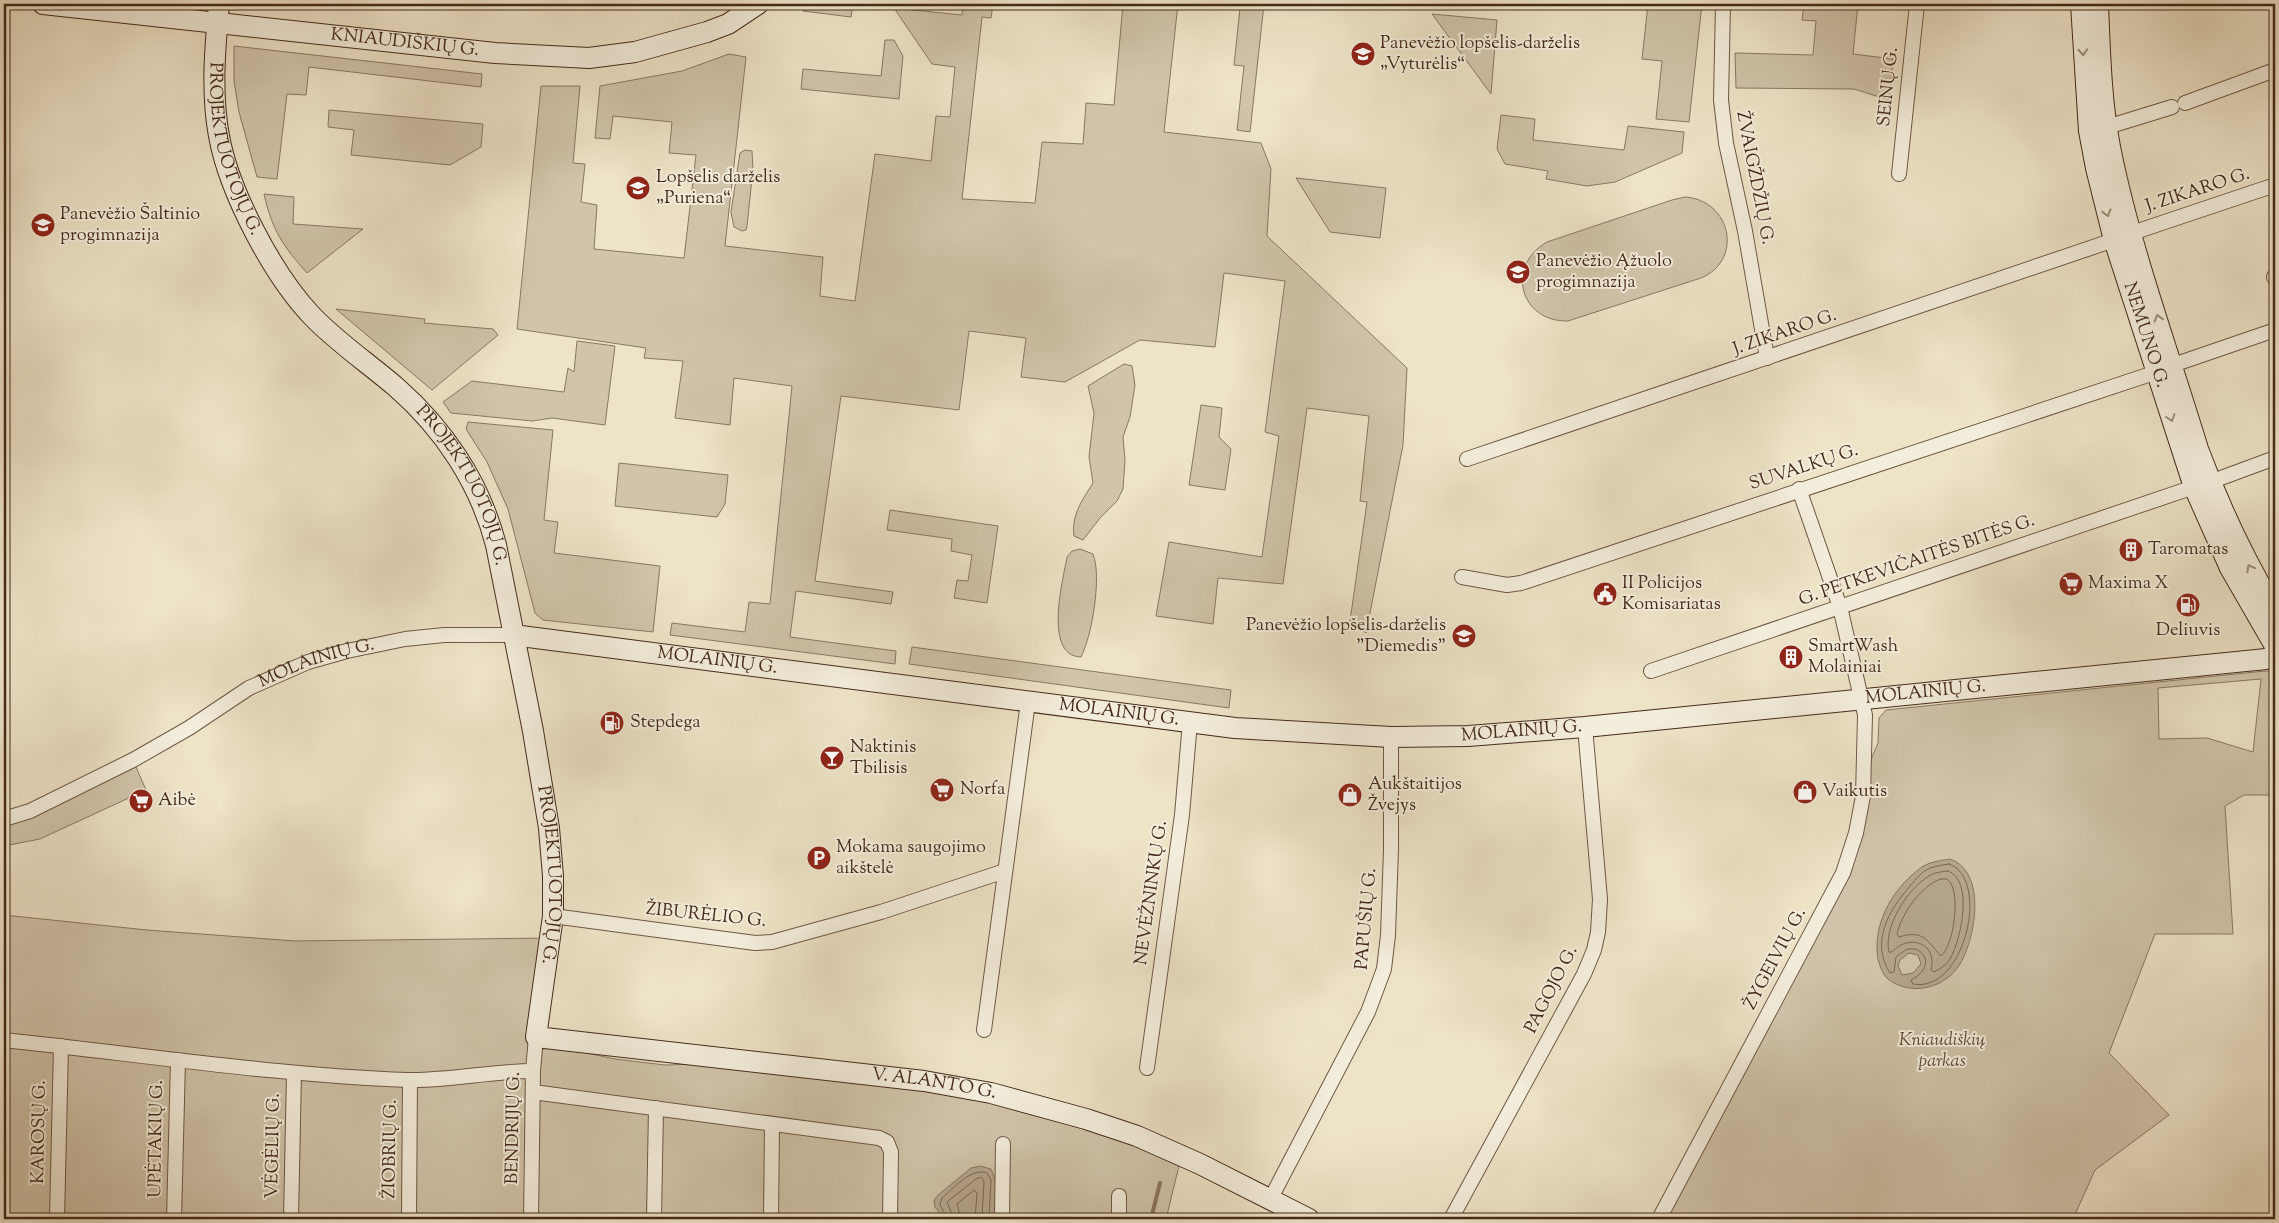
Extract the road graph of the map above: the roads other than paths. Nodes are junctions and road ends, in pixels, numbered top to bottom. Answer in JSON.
{"nodes":[{"id":1,"x":43,"y":4,"type":"edge"},
{"id":2,"x":758,"y":4,"type":"edge"},
{"id":3,"x":1723,"y":4,"type":"edge"},
{"id":4,"x":1917,"y":4,"type":"edge"},
{"id":5,"x":2081,"y":4,"type":"edge"},
{"id":6,"x":2098,"y":4,"type":"edge"},
{"id":7,"x":218,"y":13,"type":"edge"},
{"id":8,"x":2275,"y":70,"type":"edge"},
{"id":9,"x":2103,"y":141,"type":"junction"},
{"id":10,"x":1899,"y":174,"type":"dead end"},
{"id":11,"x":2275,"y":185,"type":"edge"},
{"id":12,"x":2123,"y":236,"type":"junction"},
{"id":13,"x":2275,"y":330,"type":"edge"},
{"id":14,"x":1768,"y":358,"type":"junction"},
{"id":15,"x":2165,"y":369,"type":"junction"},
{"id":16,"x":2275,"y":458,"type":"edge"},
{"id":17,"x":1467,"y":459,"type":"dead end"},
{"id":18,"x":2202,"y":485,"type":"junction"},
{"id":19,"x":1799,"y":489,"type":"junction"},
{"id":20,"x":1462,"y":578,"type":"dead end"},
{"id":21,"x":1840,"y":607,"type":"junction"},
{"id":22,"x":2275,"y":610,"type":"edge"},
{"id":23,"x":513,"y":635,"type":"junction"},
{"id":24,"x":2275,"y":646,"type":"edge"},
{"id":25,"x":2275,"y":656,"type":"edge"},
{"id":26,"x":1651,"y":671,"type":"dead end"},
{"id":27,"x":1862,"y":699,"type":"junction"},
{"id":28,"x":1028,"y":702,"type":"junction"},
{"id":29,"x":1190,"y":722,"type":"junction"},
{"id":30,"x":1585,"y":727,"type":"junction"},
{"id":31,"x":1391,"y":737,"type":"junction"},
{"id":32,"x":4,"y":819,"type":"edge"},
{"id":33,"x":1005,"y":871,"type":"junction"},
{"id":34,"x":553,"y":916,"type":"junction"},
{"id":35,"x":984,"y":1030,"type":"dead end"},
{"id":36,"x":536,"y":1038,"type":"junction"},
{"id":37,"x":4,"y":1040,"type":"edge"},
{"id":38,"x":61,"y":1046,"type":"junction"},
{"id":39,"x":178,"y":1060,"type":"junction"},
{"id":40,"x":1147,"y":1068,"type":"dead end"},
{"id":41,"x":533,"y":1071,"type":"junction"},
{"id":42,"x":294,"y":1073,"type":"junction"},
{"id":43,"x":410,"y":1080,"type":"junction"},
{"id":44,"x":533,"y":1092,"type":"junction"},
{"id":45,"x":656,"y":1108,"type":"junction"},
{"id":46,"x":772,"y":1124,"type":"junction"},
{"id":47,"x":1003,"y":1144,"type":"dead end"},
{"id":48,"x":1120,"y":1196,"type":"dead end"},
{"id":49,"x":1271,"y":1198,"type":"junction"},
{"id":50,"x":1288,"y":1214,"type":"edge"},
{"id":51,"x":57,"y":1219,"type":"edge"},
{"id":52,"x":174,"y":1219,"type":"edge"},
{"id":53,"x":291,"y":1219,"type":"edge"},
{"id":54,"x":408,"y":1219,"type":"edge"},
{"id":55,"x":531,"y":1219,"type":"edge"},
{"id":56,"x":654,"y":1219,"type":"edge"},
{"id":57,"x":772,"y":1219,"type":"edge"},
{"id":58,"x":890,"y":1219,"type":"edge"},
{"id":59,"x":1002,"y":1219,"type":"edge"},
{"id":60,"x":1119,"y":1219,"type":"edge"},
{"id":61,"x":1309,"y":1219,"type":"edge"},
{"id":62,"x":1451,"y":1219,"type":"edge"},
{"id":63,"x":1659,"y":1219,"type":"edge"}],
"edges":[{"from":1,"to":7,"type":"main road","name":"KNIAUDIŠKIŲ G."},
{"from":2,"to":7,"type":"main road","name":"KNIAUDIŠKIŲ G."},
{"from":3,"to":14,"type":"street","name":"ŽVAIGŽDŽIŲ G."},
{"from":4,"to":10,"type":"street","name":"SEINŲ G."},
{"from":5,"to":9,"type":"main road","name":"NEMUNO G.","one_way":true},
{"from":6,"to":9,"type":"main road","name":"NEMUNO G."},
{"from":7,"to":23,"type":"main road","name":"PROJEKTUOTOJŲ G."},
{"from":8,"to":9,"type":"street"},
{"from":9,"to":12,"type":"main road","name":"NEMUNO G."},
{"from":11,"to":12,"type":"street","name":"J. ZIKARO G."},
{"from":12,"to":14,"type":"street","name":"J. ZIKARO G."},
{"from":12,"to":15,"type":"main road","name":"NEMUNO G."},
{"from":13,"to":15,"type":"street","name":"SUVALKŲ G."},
{"from":14,"to":17,"type":"street","name":"J. ZIKARO G."},
{"from":15,"to":18,"type":"main road","name":"NEMUNO G."},
{"from":15,"to":19,"type":"street","name":"SUVALKŲ G."},
{"from":16,"to":18,"type":"street","name":"G. PETKEVIČAITĖS BITĖS G."},
{"from":18,"to":21,"type":"street","name":"G. PETKEVIČAITĖS BITĖS G."},
{"from":22,"to":18,"type":"main road","name":"NEMUNO G.","one_way":true},
{"from":18,"to":24,"type":"main road","name":"NEMUNO G."},
{"from":19,"to":20,"type":"street","name":"SUVALKŲ G."},
{"from":19,"to":21,"type":"street","name":"ŽYGEIVIŲ G."},
{"from":21,"to":26,"type":"street","name":"G. PETKEVIČAITĖS BITĖS G."},
{"from":21,"to":27,"type":"street","name":"ŽYGEIVIŲ G."},
{"from":23,"to":28,"type":"main road","name":"MOLAINIŲ G."},
{"from":23,"to":32,"type":"street","name":"MOLAINIŲ G."},
{"from":23,"to":34,"type":"main road","name":"PROJEKTUOTOJŲ G."},
{"from":25,"to":27,"type":"main road","name":"MOLAINIŲ G."},
{"from":27,"to":30,"type":"main road","name":"MOLAINIŲ G."},
{"from":27,"to":63,"type":"street","name":"ŽYGEIVIŲ G."},
{"from":28,"to":29,"type":"main road","name":"MOLAINIŲ G."},
{"from":28,"to":33,"type":"street"},
{"from":29,"to":31,"type":"main road","name":"MOLAINIŲ G."},
{"from":29,"to":40,"type":"street","name":"NEVĖŽNINKŲ G."},
{"from":30,"to":31,"type":"main road","name":"MOLAINIŲ G."},
{"from":30,"to":62,"type":"street","name":"PAGOJO G."},
{"from":31,"to":49,"type":"street","name":"PAPUŠIŲ G."},
{"from":33,"to":34,"type":"street","name":"ŽIBURĖLIO G."},
{"from":33,"to":35,"type":"street"},
{"from":34,"to":36,"type":"main road","name":"PROJEKTUOTOJŲ G."},
{"from":36,"to":41,"type":"street","name":"BENDRIJŲ G."},
{"from":36,"to":49,"type":"main road","name":"V. ALANTO G."},
{"from":37,"to":38,"type":"street"},
{"from":38,"to":39,"type":"street"},
{"from":38,"to":51,"type":"street","name":"KAROSŲ G."},
{"from":39,"to":42,"type":"street"},
{"from":39,"to":52,"type":"street","name":"UPĖTAKIŲ G."},
{"from":41,"to":43,"type":"street"},
{"from":41,"to":44,"type":"street","name":"BENDRIJŲ G."},
{"from":42,"to":43,"type":"street"},
{"from":42,"to":53,"type":"street","name":"VĖGĖLIŲ G."},
{"from":43,"to":54,"type":"street","name":"ŽIOBRIŲ G."},
{"from":44,"to":45,"type":"street"},
{"from":44,"to":55,"type":"street","name":"BENDRIJŲ G."},
{"from":45,"to":46,"type":"street"},
{"from":45,"to":56,"type":"street"},
{"from":46,"to":57,"type":"street"},
{"from":46,"to":58,"type":"street"},
{"from":47,"to":59,"type":"street"},
{"from":48,"to":60,"type":"street"},
{"from":49,"to":50,"type":"main road","name":"V. ALANTO G."},
{"from":50,"to":61,"type":"main road","name":"V. ALANTO G."}]}
